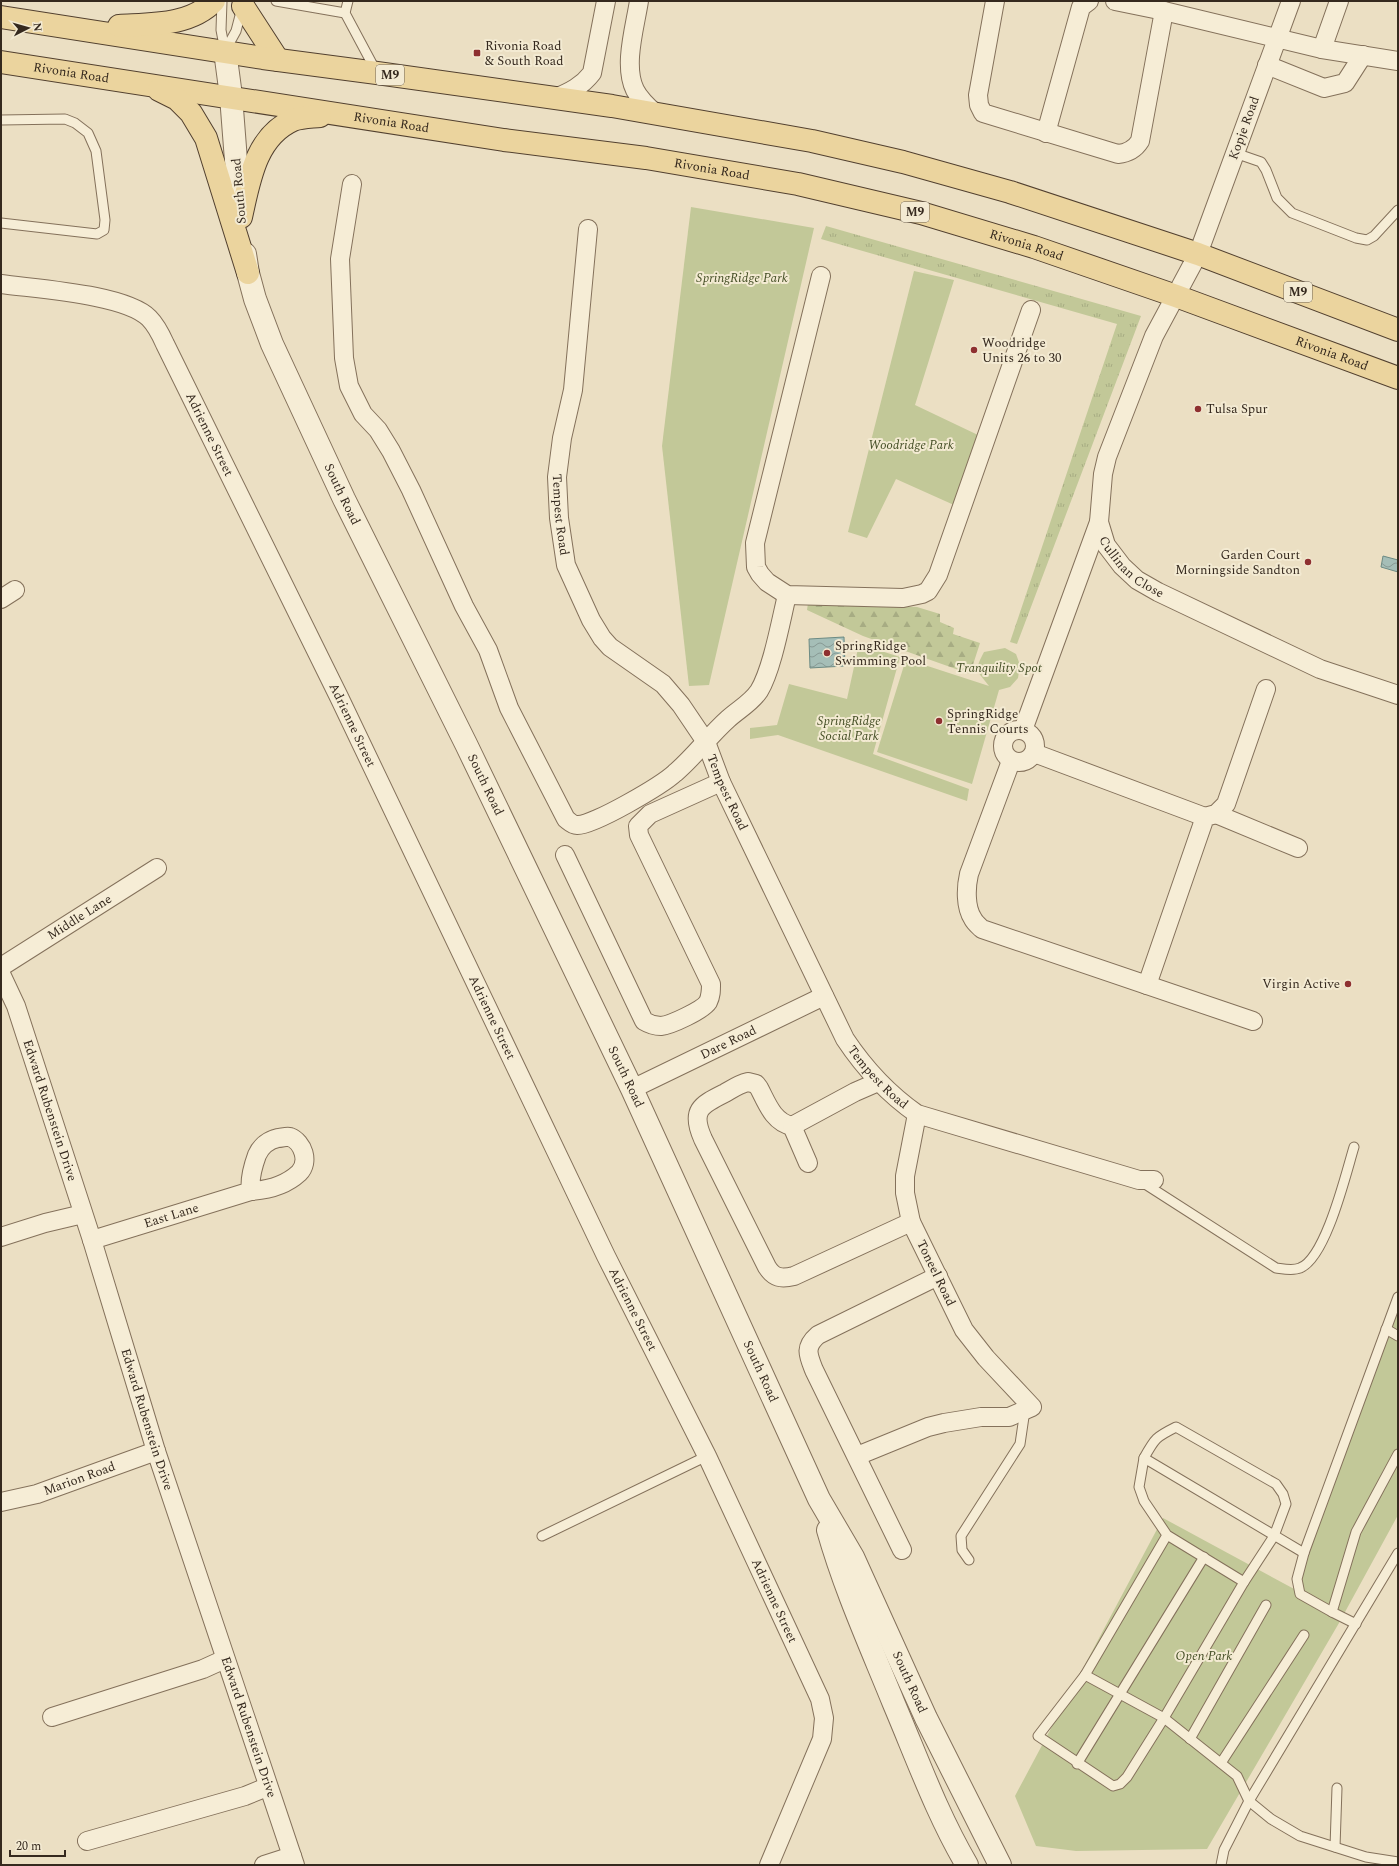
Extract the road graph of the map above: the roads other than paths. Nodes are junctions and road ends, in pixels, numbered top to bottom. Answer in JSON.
{"nodes":[{"id":1,"x":214,"y":1,"type":"edge"},
{"id":2,"x":222,"y":1,"type":"edge"},
{"id":3,"x":276,"y":1,"type":"edge"},
{"id":4,"x":348,"y":1,"type":"edge"},
{"id":5,"x":606,"y":1,"type":"edge"},
{"id":6,"x":639,"y":1,"type":"edge"},
{"id":7,"x":995,"y":1,"type":"edge"},
{"id":8,"x":1089,"y":1,"type":"edge"},
{"id":9,"x":1115,"y":1,"type":"edge"},
{"id":10,"x":1291,"y":1,"type":"edge"},
{"id":11,"x":1339,"y":1,"type":"edge"},
{"id":12,"x":243,"y":3,"type":"edge"},
{"id":13,"x":1164,"y":11,"type":"junction"},
{"id":14,"x":345,"y":13,"type":"junction"},
{"id":15,"x":1,"y":17,"type":"edge"},
{"id":16,"x":76,"y":28,"type":"junction"},
{"id":17,"x":1277,"y":38,"type":"junction"},
{"id":18,"x":1322,"y":49,"type":"junction"},
{"id":19,"x":225,"y":51,"type":"junction"},
{"id":20,"x":1362,"y":55,"type":"junction"},
{"id":21,"x":278,"y":60,"type":"junction"},
{"id":22,"x":1398,"y":61,"type":"edge"},
{"id":23,"x":1,"y":62,"type":"edge"},
{"id":24,"x":1267,"y":65,"type":"junction"},
{"id":25,"x":377,"y":73,"type":"junction"},
{"id":26,"x":148,"y":84,"type":"junction"},
{"id":27,"x":231,"y":96,"type":"junction"},
{"id":28,"x":555,"y":98,"type":"junction"},
{"id":29,"x":341,"y":114,"type":"junction"},
{"id":30,"x":656,"y":114,"type":"junction"},
{"id":31,"x":1,"y":120,"type":"edge"},
{"id":32,"x":1046,"y":133,"type":"junction"},
{"id":33,"x":1235,"y":153,"type":"junction"},
{"id":34,"x":352,"y":184,"type":"dead end"},
{"id":35,"x":1398,"y":210,"type":"edge"},
{"id":36,"x":241,"y":217,"type":"junction"},
{"id":37,"x":1,"y":223,"type":"edge"},
{"id":38,"x":588,"y":229,"type":"dead end"},
{"id":39,"x":1198,"y":254,"type":"junction"},
{"id":40,"x":248,"y":273,"type":"junction"},
{"id":41,"x":822,"y":276,"type":"dead end"},
{"id":42,"x":1,"y":284,"type":"edge"},
{"id":43,"x":1176,"y":296,"type":"junction"},
{"id":44,"x":1031,"y":310,"type":"dead end"},
{"id":45,"x":1398,"y":330,"type":"edge"},
{"id":46,"x":1398,"y":378,"type":"edge"},
{"id":47,"x":1099,"y":522,"type":"junction"},
{"id":48,"x":787,"y":595,"type":"junction"},
{"id":49,"x":1266,"y":688,"type":"dead end"},
{"id":50,"x":1398,"y":695,"type":"edge"},
{"id":51,"x":1023,"y":730,"type":"junction"},
{"id":52,"x":706,"y":742,"type":"junction"},
{"id":53,"x":1034,"y":753,"type":"junction"},
{"id":54,"x":1011,"y":761,"type":"junction"},
{"id":55,"x":721,"y":782,"type":"junction"},
{"id":56,"x":1210,"y":815,"type":"junction"},
{"id":57,"x":1298,"y":848,"type":"dead end"},
{"id":58,"x":565,"y":855,"type":"dead end"},
{"id":59,"x":157,"y":868,"type":"dead end"},
{"id":60,"x":1,"y":967,"type":"edge"},
{"id":61,"x":1,"y":974,"type":"edge"},
{"id":62,"x":1147,"y":985,"type":"junction"},
{"id":63,"x":824,"y":996,"type":"junction"},
{"id":64,"x":1253,"y":1021,"type":"dead end"},
{"id":65,"x":878,"y":1082,"type":"junction"},
{"id":66,"x":632,"y":1089,"type":"junction"},
{"id":67,"x":917,"y":1114,"type":"junction"},
{"id":68,"x":792,"y":1126,"type":"junction"},
{"id":69,"x":1354,"y":1146,"type":"dead end"},
{"id":70,"x":808,"y":1163,"type":"dead end"},
{"id":71,"x":1146,"y":1180,"type":"joint"},
{"id":72,"x":251,"y":1191,"type":"dead end"},
{"id":73,"x":83,"y":1214,"type":"junction"},
{"id":74,"x":911,"y":1222,"type":"junction"},
{"id":75,"x":1,"y":1237,"type":"edge"},
{"id":76,"x":92,"y":1240,"type":"junction"},
{"id":77,"x":938,"y":1276,"type":"junction"},
{"id":78,"x":1398,"y":1297,"type":"edge"},
{"id":79,"x":1386,"y":1328,"type":"junction"},
{"id":80,"x":1398,"y":1336,"type":"edge"},
{"id":81,"x":1028,"y":1408,"type":"junction"},
{"id":82,"x":156,"y":1451,"type":"junction"},
{"id":83,"x":1398,"y":1454,"type":"edge"},
{"id":84,"x":707,"y":1456,"type":"junction"},
{"id":85,"x":857,"y":1456,"type":"junction"},
{"id":86,"x":1144,"y":1458,"type":"junction"},
{"id":87,"x":820,"y":1499,"type":"junction"},
{"id":88,"x":1,"y":1502,"type":"edge"},
{"id":89,"x":1167,"y":1535,"type":"junction"},
{"id":90,"x":542,"y":1536,"type":"dead end"},
{"id":91,"x":1274,"y":1536,"type":"junction"},
{"id":92,"x":902,"y":1550,"type":"dead end"},
{"id":93,"x":1304,"y":1553,"type":"junction"},
{"id":94,"x":1398,"y":1553,"type":"edge"},
{"id":95,"x":1204,"y":1557,"type":"junction"},
{"id":96,"x":969,"y":1560,"type":"dead end"},
{"id":97,"x":1244,"y":1582,"type":"junction"},
{"id":98,"x":1266,"y":1604,"type":"dead end"},
{"id":99,"x":1332,"y":1612,"type":"junction"},
{"id":100,"x":1356,"y":1624,"type":"junction"},
{"id":101,"x":1304,"y":1634,"type":"dead end"},
{"id":102,"x":225,"y":1659,"type":"junction"},
{"id":103,"x":1085,"y":1675,"type":"junction"},
{"id":104,"x":1120,"y":1693,"type":"junction"},
{"id":105,"x":52,"y":1717,"type":"dead end"},
{"id":106,"x":1164,"y":1718,"type":"junction"},
{"id":107,"x":1190,"y":1739,"type":"junction"},
{"id":108,"x":1221,"y":1763,"type":"junction"},
{"id":109,"x":1077,"y":1764,"type":"junction"},
{"id":110,"x":268,"y":1787,"type":"junction"},
{"id":111,"x":1337,"y":1788,"type":"dead end"},
{"id":112,"x":1249,"y":1801,"type":"junction"},
{"id":113,"x":87,"y":1841,"type":"dead end"},
{"id":114,"x":1335,"y":1847,"type":"junction"},
{"id":115,"x":293,"y":1860,"type":"edge"},
{"id":116,"x":1398,"y":1862,"type":"edge"},
{"id":117,"x":264,"y":1865,"type":"edge"},
{"id":118,"x":769,"y":1865,"type":"edge"},
{"id":119,"x":967,"y":1865,"type":"edge"},
{"id":120,"x":1000,"y":1865,"type":"edge"},
{"id":121,"x":1221,"y":1865,"type":"edge"}],
"edges":[{"from":1,"to":16,"type":"main road"},
{"from":2,"to":19,"type":"lane"},
{"from":3,"to":14,"type":"lane"},
{"from":4,"to":14,"type":"lane"},
{"from":5,"to":28,"type":"street"},
{"from":6,"to":30,"type":"street"},
{"from":7,"to":32,"type":"street"},
{"from":8,"to":32,"type":"street"},
{"from":9,"to":13,"type":"street"},
{"from":10,"to":17,"type":"street","name":"Kopje Road"},
{"from":11,"to":18,"type":"street"},
{"from":12,"to":19,"type":"lane"},
{"from":12,"to":21,"type":"main road"},
{"from":13,"to":17,"type":"street"},
{"from":13,"to":32,"type":"street"},
{"from":14,"to":25,"type":"lane"},
{"from":15,"to":16,"type":"main road","number":"M9"},
{"from":16,"to":19,"type":"main road","number":"M9"},
{"from":17,"to":18,"type":"street"},
{"from":17,"to":24,"type":"street","name":"Kopje Road"},
{"from":18,"to":20,"type":"street"},
{"from":19,"to":21,"type":"main road","number":"M9"},
{"from":19,"to":27,"type":"street","name":"South Road"},
{"from":20,"to":22,"type":"street"},
{"from":20,"to":24,"type":"street"},
{"from":21,"to":25,"type":"main road","number":"M9"},
{"from":23,"to":26,"type":"main road","name":"Rivonia Road","number":"M9"},
{"from":24,"to":33,"type":"street","name":"Kopje Road"},
{"from":25,"to":28,"type":"main road","number":"M9"},
{"from":26,"to":27,"type":"main road","name":"Rivonia Road","number":"M9"},
{"from":26,"to":40,"type":"main road"},
{"from":27,"to":29,"type":"main road","name":"Rivonia Road","number":"M9"},
{"from":27,"to":36,"type":"street","name":"South Road"},
{"from":28,"to":30,"type":"main road","number":"M9"},
{"from":29,"to":36,"type":"main road"},
{"from":29,"to":43,"type":"main road","name":"Rivonia Road","number":"M9"},
{"from":30,"to":39,"type":"main road","number":"M9"},
{"from":31,"to":37,"type":"lane"},
{"from":33,"to":35,"type":"lane"},
{"from":33,"to":39,"type":"street","name":"Kopje Road"},
{"from":34,"to":52,"type":"street"},
{"from":36,"to":40,"type":"street","name":"South Road"},
{"from":38,"to":52,"type":"street","name":"Tempest Road"},
{"from":39,"to":43,"type":"street","name":"Kopje Road"},
{"from":39,"to":45,"type":"main road","number":"M9"},
{"from":40,"to":66,"type":"street","name":"South Road"},
{"from":41,"to":48,"type":"street"},
{"from":42,"to":84,"type":"street","name":"Adrienne Street"},
{"from":43,"to":46,"type":"main road","name":"Rivonia Road","number":"M9"},
{"from":43,"to":47,"type":"street","name":"Cullinan Close"},
{"from":44,"to":48,"type":"street"},
{"from":47,"to":50,"type":"street","name":"Cullinan Close"},
{"from":47,"to":51,"type":"street"},
{"from":48,"to":52,"type":"street"},
{"from":49,"to":56,"type":"street"},
{"from":51,"to":53,"type":"street"},
{"from":51,"to":54,"type":"street"},
{"from":52,"to":55,"type":"street","name":"Tempest Road"},
{"from":53,"to":54,"type":"street"},
{"from":53,"to":56,"type":"street"},
{"from":54,"to":62,"type":"street"},
{"from":55,"to":58,"type":"street"},
{"from":55,"to":63,"type":"street","name":"Tempest Road"},
{"from":56,"to":57,"type":"street"},
{"from":56,"to":62,"type":"street"},
{"from":59,"to":60,"type":"street","name":"Middle Lane"},
{"from":61,"to":73,"type":"street","name":"Edward Rubenstein Drive"},
{"from":62,"to":64,"type":"street"},
{"from":63,"to":65,"type":"street","name":"Tempest Road"},
{"from":63,"to":66,"type":"street","name":"Dare Road"},
{"from":65,"to":67,"type":"street","name":"Tempest Road"},
{"from":65,"to":68,"type":"street"},
{"from":66,"to":87,"type":"street","name":"South Road"},
{"from":67,"to":71,"type":"street","name":"Tempest Road"},
{"from":67,"to":74,"type":"street","name":"Toneel Road"},
{"from":68,"to":70,"type":"street"},
{"from":68,"to":74,"type":"street"},
{"from":69,"to":71,"type":"lane"},
{"from":72,"to":76,"type":"street","name":"East Lane"},
{"from":73,"to":75,"type":"street"},
{"from":73,"to":76,"type":"street","name":"Edward Rubenstein Drive"},
{"from":74,"to":77,"type":"street","name":"Toneel Road"},
{"from":76,"to":82,"type":"street","name":"Edward Rubenstein Drive"},
{"from":77,"to":81,"type":"street","name":"Toneel Road"},
{"from":77,"to":85,"type":"street"},
{"from":78,"to":79,"type":"lane"},
{"from":79,"to":80,"type":"lane"},
{"from":79,"to":93,"type":"lane"},
{"from":81,"to":85,"type":"street"},
{"from":81,"to":96,"type":"lane"},
{"from":82,"to":88,"type":"street","name":"Marion Road"},
{"from":82,"to":102,"type":"street","name":"Edward Rubenstein Drive"},
{"from":83,"to":99,"type":"lane"},
{"from":84,"to":90,"type":"lane"},
{"from":84,"to":118,"type":"street","name":"Adrienne Street"},
{"from":85,"to":92,"type":"street"},
{"from":86,"to":89,"type":"lane"},
{"from":86,"to":91,"type":"lane"},
{"from":86,"to":91,"type":"lane"},
{"from":87,"to":119,"type":"street","name":"South Road"},
{"from":87,"to":120,"type":"street","name":"South Road"},
{"from":89,"to":95,"type":"lane"},
{"from":89,"to":103,"type":"lane"},
{"from":91,"to":93,"type":"lane"},
{"from":91,"to":97,"type":"lane"},
{"from":93,"to":99,"type":"lane"},
{"from":94,"to":100,"type":"lane"},
{"from":95,"to":97,"type":"lane"},
{"from":95,"to":104,"type":"lane"},
{"from":97,"to":106,"type":"lane"},
{"from":98,"to":107,"type":"lane"},
{"from":99,"to":100,"type":"lane"},
{"from":100,"to":112,"type":"lane"},
{"from":101,"to":108,"type":"lane"},
{"from":102,"to":105,"type":"street"},
{"from":102,"to":110,"type":"street","name":"Edward Rubenstein Drive"},
{"from":103,"to":104,"type":"lane"},
{"from":103,"to":109,"type":"lane"},
{"from":104,"to":106,"type":"lane"},
{"from":104,"to":109,"type":"lane"},
{"from":106,"to":107,"type":"lane"},
{"from":106,"to":109,"type":"lane"},
{"from":107,"to":108,"type":"lane"},
{"from":108,"to":112,"type":"lane"},
{"from":110,"to":113,"type":"street"},
{"from":110,"to":115,"type":"street","name":"Edward Rubenstein Drive"},
{"from":111,"to":114,"type":"lane"},
{"from":112,"to":114,"type":"lane"},
{"from":112,"to":121,"type":"lane"},
{"from":114,"to":116,"type":"lane"},
{"from":115,"to":117,"type":"street"}]}
